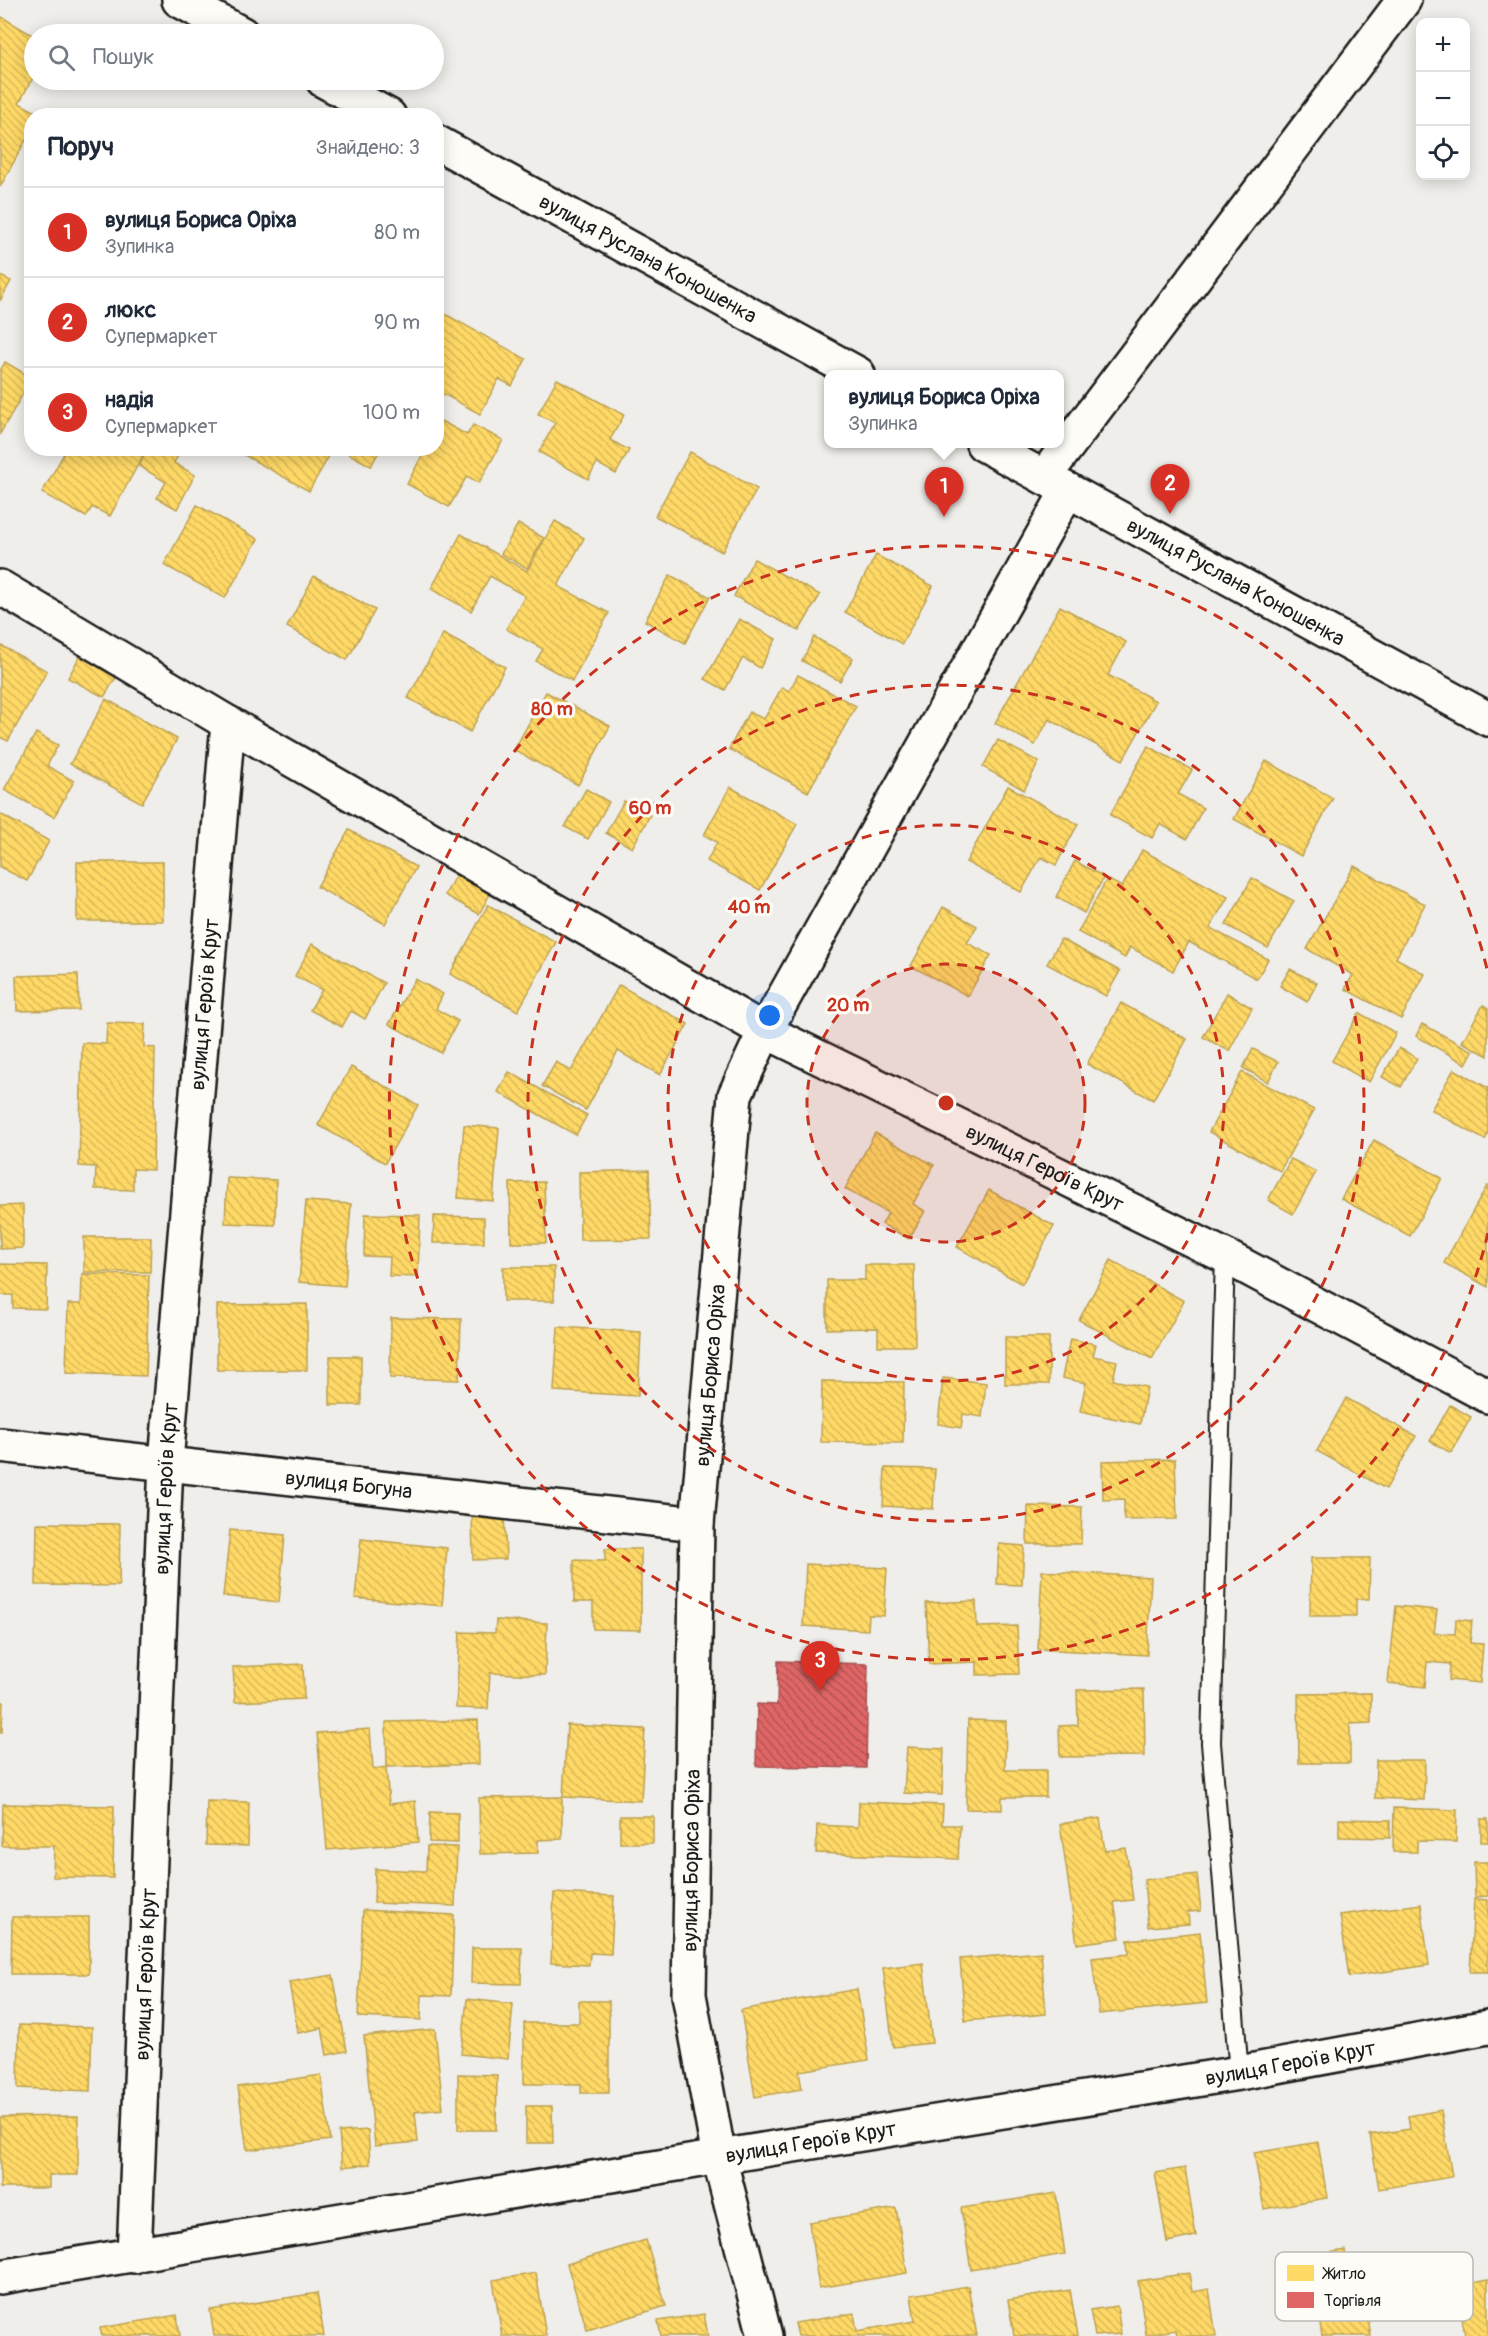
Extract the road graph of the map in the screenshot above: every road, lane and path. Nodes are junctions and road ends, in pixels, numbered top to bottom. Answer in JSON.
{"nodes":[{"id":1,"x":179,"y":0,"type":"edge"},
{"id":2,"x":1404,"y":0,"type":"edge"},
{"id":3,"x":223,"y":24,"type":"edge"},
{"id":4,"x":341,"y":90,"type":"edge"},
{"id":5,"x":374,"y":108,"type":"edge"},
{"id":6,"x":444,"y":146,"type":"edge"},
{"id":7,"x":849,"y":370,"type":"edge"},
{"id":8,"x":990,"y":448,"type":"edge"},
{"id":9,"x":1056,"y":483,"type":"junction"},
{"id":10,"x":0,"y":587,"type":"edge"},
{"id":11,"x":1488,"y":719,"type":"edge"},
{"id":12,"x":228,"y":723,"type":"junction"},
{"id":13,"x":765,"y":1030,"type":"junction"},
{"id":14,"x":1225,"y":1256,"type":"junction"},
{"id":15,"x":1488,"y":1396,"type":"edge"},
{"id":16,"x":0,"y":1445,"type":"edge"},
{"id":17,"x":166,"y":1462,"type":"junction"},
{"id":18,"x":697,"y":1524,"type":"junction"},
{"id":19,"x":1488,"y":2027,"type":"edge"},
{"id":20,"x":1239,"y":2073,"type":"junction"},
{"id":21,"x":718,"y":2157,"type":"junction"},
{"id":22,"x":134,"y":2256,"type":"junction"},
{"id":23,"x":0,"y":2277,"type":"edge"},
{"id":24,"x":765,"y":2336,"type":"edge"}],
"edges":[{"from":1,"to":3,"type":"street"},
{"from":2,"to":9,"type":"street","name":"вулиця Бориса Оріха"},
{"from":4,"to":5,"type":"street"},
{"from":6,"to":7,"type":"street","name":"вулиця Руслана Коношенка"},
{"from":8,"to":9,"type":"street","name":"вулиця Руслана Коношенка"},
{"from":9,"to":11,"type":"street","name":"вулиця Руслана Коношенка"},
{"from":9,"to":13,"type":"street","name":"вулиця Бориса Оріха"},
{"from":10,"to":12,"type":"street","name":"вулиця Героїв Крут"},
{"from":12,"to":13,"type":"street","name":"вулиця Героїв Крут"},
{"from":12,"to":17,"type":"street","name":"вулиця Героїв Крут"},
{"from":13,"to":14,"type":"street","name":"вулиця Героїв Крут"},
{"from":13,"to":18,"type":"street","name":"вулиця Бориса Оріха"},
{"from":14,"to":15,"type":"street","name":"вулиця Героїв Крут"},
{"from":14,"to":20,"type":"lane"},
{"from":16,"to":17,"type":"street","name":"вулиця Богуна"},
{"from":17,"to":18,"type":"street","name":"вулиця Богуна"},
{"from":17,"to":22,"type":"street","name":"вулиця Героїв Крут"},
{"from":18,"to":21,"type":"street","name":"вулиця Бориса Оріха"},
{"from":19,"to":20,"type":"street","name":"вулиця Героїв Крут"},
{"from":20,"to":21,"type":"street","name":"вулиця Героїв Крут"},
{"from":21,"to":22,"type":"street","name":"вулиця Героїв Крут"},
{"from":21,"to":24,"type":"street","name":"вулиця Бориса Оріха"},
{"from":22,"to":23,"type":"street","name":"вулиця Героїв Крут"}]}
